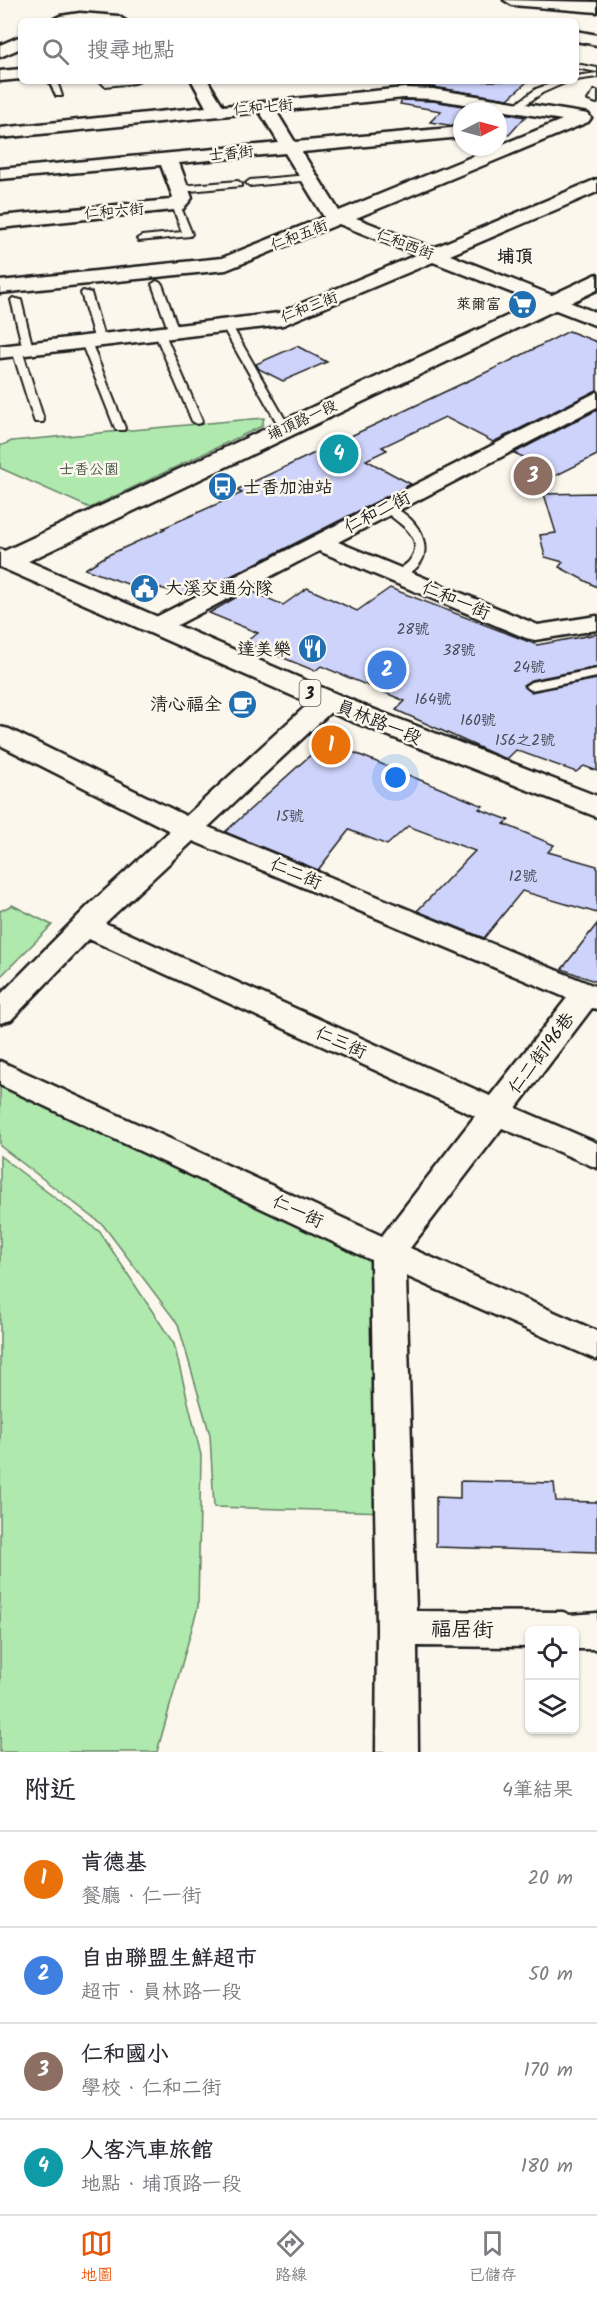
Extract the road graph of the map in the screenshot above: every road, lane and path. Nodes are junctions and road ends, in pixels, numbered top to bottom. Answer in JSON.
{"nodes":[{"id":1,"x":512,"y":0,"type":"edge"},
{"id":2,"x":74,"y":2,"type":"dead end"},
{"id":3,"x":577,"y":2,"type":"edge"},
{"id":4,"x":597,"y":7,"type":"edge"},
{"id":5,"x":63,"y":18,"type":"edge"},
{"id":6,"x":579,"y":37,"type":"edge"},
{"id":7,"x":597,"y":40,"type":"edge"},
{"id":8,"x":18,"y":42,"type":"edge"},
{"id":9,"x":0,"y":52,"type":"edge"},
{"id":10,"x":579,"y":67,"type":"edge"},
{"id":11,"x":597,"y":70,"type":"edge"},
{"id":12,"x":18,"y":74,"type":"edge"},
{"id":13,"x":597,"y":75,"type":"edge"},
{"id":14,"x":0,"y":76,"type":"edge"},
{"id":15,"x":579,"y":78,"type":"edge"},
{"id":16,"x":54,"y":84,"type":"edge"},
{"id":17,"x":202,"y":84,"type":"edge"},
{"id":18,"x":557,"y":84,"type":"edge"},
{"id":19,"x":385,"y":88,"type":"edge"},
{"id":20,"x":597,"y":93,"type":"edge"},
{"id":21,"x":59,"y":94,"type":"dead end"},
{"id":22,"x":597,"y":101,"type":"edge"},
{"id":23,"x":265,"y":107,"type":"junction"},
{"id":24,"x":516,"y":107,"type":"junction"},
{"id":25,"x":218,"y":111,"type":"junction"},
{"id":26,"x":590,"y":120,"type":"edge"},
{"id":27,"x":0,"y":132,"type":"edge"},
{"id":28,"x":453,"y":133,"type":"edge"},
{"id":29,"x":507,"y":144,"type":"edge"},
{"id":30,"x":291,"y":148,"type":"junction"},
{"id":31,"x":479,"y":156,"type":"edge"},
{"id":32,"x":168,"y":158,"type":"junction"},
{"id":33,"x":0,"y":174,"type":"edge"},
{"id":34,"x":308,"y":178,"type":"junction"},
{"id":35,"x":250,"y":183,"type":"dead end"},
{"id":36,"x":238,"y":184,"type":"dead end"},
{"id":37,"x":597,"y":185,"type":"edge"},
{"id":38,"x":178,"y":197,"type":"junction"},
{"id":39,"x":339,"y":219,"type":"junction"},
{"id":40,"x":0,"y":222,"type":"edge"},
{"id":41,"x":142,"y":239,"type":"dead end"},
{"id":42,"x":434,"y":256,"type":"junction"},
{"id":43,"x":0,"y":264,"type":"edge"},
{"id":44,"x":597,"y":281,"type":"edge"},
{"id":45,"x":157,"y":284,"type":"dead end"},
{"id":46,"x":8,"y":291,"type":"edge"},
{"id":47,"x":86,"y":293,"type":"dead end"},
{"id":48,"x":597,"y":293,"type":"edge"},
{"id":49,"x":560,"y":304,"type":"junction"},
{"id":50,"x":597,"y":320,"type":"edge"},
{"id":51,"x":227,"y":326,"type":"junction"},
{"id":52,"x":167,"y":333,"type":"junction"},
{"id":53,"x":93,"y":341,"type":"junction"},
{"id":54,"x":15,"y":350,"type":"edge"},
{"id":55,"x":597,"y":398,"type":"edge"},
{"id":56,"x":39,"y":420,"type":"dead end"},
{"id":57,"x":197,"y":421,"type":"dead end"},
{"id":58,"x":120,"y":428,"type":"dead end"},
{"id":59,"x":285,"y":428,"type":"junction"},
{"id":60,"x":386,"y":508,"type":"junction"},
{"id":61,"x":318,"y":542,"type":"junction"},
{"id":62,"x":12,"y":562,"type":"edge"},
{"id":63,"x":397,"y":575,"type":"junction"},
{"id":64,"x":597,"y":623,"type":"edge"},
{"id":65,"x":157,"y":626,"type":"junction"},
{"id":66,"x":597,"y":673,"type":"edge"},
{"id":67,"x":531,"y":686,"type":"dead end"},
{"id":68,"x":327,"y":701,"type":"junction"},
{"id":69,"x":0,"y":735,"type":"edge"},
{"id":70,"x":597,"y":807,"type":"edge"},
{"id":71,"x":189,"y":829,"type":"junction"},
{"id":72,"x":85,"y":926,"type":"junction"},
{"id":73,"x":592,"y":997,"type":"edge"},
{"id":74,"x":0,"y":1013,"type":"edge"},
{"id":75,"x":0,"y":1071,"type":"edge"},
{"id":76,"x":496,"y":1112,"type":"junction"},
{"id":77,"x":597,"y":1156,"type":"edge"},
{"id":78,"x":388,"y":1253,"type":"junction"},
{"id":79,"x":597,"y":1347,"type":"edge"},
{"id":80,"x":397,"y":1628,"type":"junction"},
{"id":81,"x":525,"y":1630,"type":"edge"},
{"id":82,"x":579,"y":1631,"type":"edge"},
{"id":83,"x":597,"y":1631,"type":"edge"},
{"id":84,"x":397,"y":1752,"type":"edge"}],
"edges":[{"from":1,"to":3,"type":"street"},
{"from":2,"to":5,"type":"street"},
{"from":3,"to":4,"type":"street"},
{"from":6,"to":7,"type":"street"},
{"from":8,"to":9,"type":"street"},
{"from":10,"to":11,"type":"lane"},
{"from":12,"to":14,"type":"street"},
{"from":13,"to":15,"type":"lane"},
{"from":16,"to":21,"type":"lane"},
{"from":17,"to":25,"type":"street"},
{"from":18,"to":24,"type":"lane"},
{"from":19,"to":23,"type":"street","name":"仁和七街"},
{"from":19,"to":24,"type":"street","name":"仁和七街"},
{"from":20,"to":22,"type":"lane"},
{"from":23,"to":25,"type":"street","name":"仁和七街"},
{"from":23,"to":30,"type":"street","name":"仁和西街"},
{"from":24,"to":26,"type":"street","name":"仁和七街"},
{"from":25,"to":27,"type":"street","name":"仁和七街"},
{"from":26,"to":29,"type":"street","name":"仁和五街"},
{"from":28,"to":30,"type":"street","name":"士香街"},
{"from":30,"to":32,"type":"street","name":"士香街"},
{"from":30,"to":34,"type":"street","name":"仁和西街"},
{"from":31,"to":39,"type":"street","name":"仁和五街"},
{"from":32,"to":33,"type":"street","name":"士香街"},
{"from":32,"to":38,"type":"street"},
{"from":34,"to":35,"type":"lane"},
{"from":34,"to":39,"type":"street","name":"仁和西街"},
{"from":36,"to":38,"type":"lane"},
{"from":37,"to":42,"type":"street","name":"仁和三街"},
{"from":38,"to":40,"type":"street","name":"仁和六街"},
{"from":38,"to":41,"type":"lane"},
{"from":39,"to":42,"type":"street","name":"仁和西街"},
{"from":39,"to":46,"type":"street","name":"仁和五街"},
{"from":42,"to":49,"type":"street","name":"仁和西街"},
{"from":42,"to":51,"type":"street","name":"仁和三街"},
{"from":43,"to":46,"type":"street"},
{"from":44,"to":49,"type":"street","name":"埔頂路一段"},
{"from":45,"to":52,"type":"lane"},
{"from":46,"to":54,"type":"lane"},
{"from":47,"to":53,"type":"lane"},
{"from":48,"to":49,"type":"street","name":"埔頂路一段"},
{"from":49,"to":50,"type":"street","name":"仁和西街"},
{"from":49,"to":59,"type":"street","name":"埔頂路一段"},
{"from":49,"to":62,"type":"street","name":"埔頂路一段"},
{"from":51,"to":52,"type":"street","name":"仁和三街"},
{"from":51,"to":59,"type":"lane"},
{"from":52,"to":53,"type":"street","name":"仁和三街"},
{"from":52,"to":57,"type":"lane"},
{"from":53,"to":54,"type":"street","name":"仁和三街"},
{"from":53,"to":58,"type":"lane"},
{"from":54,"to":56,"type":"lane"},
{"from":55,"to":60,"type":"street","name":"仁和二街"},
{"from":59,"to":62,"type":"street","name":"埔頂路一段"},
{"from":60,"to":61,"type":"street","name":"仁和二街"},
{"from":60,"to":63,"type":"lane"},
{"from":61,"to":63,"type":"street","name":"仁和一街"},
{"from":61,"to":65,"type":"street","name":"仁和二街"},
{"from":62,"to":65,"type":"street","name":"員林路一段","number":"3"},
{"from":63,"to":64,"type":"street","name":"仁和一街"},
{"from":65,"to":68,"type":"street","name":"員林路一段","number":"3"},
{"from":66,"to":67,"type":"lane"},
{"from":68,"to":70,"type":"street","name":"員林路一段","number":"3"},
{"from":68,"to":71,"type":"street"},
{"from":69,"to":71,"type":"street","name":"仁二街"},
{"from":71,"to":72,"type":"street"},
{"from":71,"to":73,"type":"street","name":"仁二街"},
{"from":72,"to":74,"type":"street"},
{"from":72,"to":76,"type":"street","name":"仁三街"},
{"from":73,"to":76,"type":"street","name":"仁二街196巷"},
{"from":75,"to":78,"type":"street","name":"仁一街"},
{"from":76,"to":77,"type":"street","name":"仁三街"},
{"from":76,"to":78,"type":"street","name":"仁二街196巷"},
{"from":78,"to":79,"type":"street","name":"仁一街"},
{"from":78,"to":80,"type":"street"},
{"from":80,"to":81,"type":"street","name":"福居街"},
{"from":80,"to":84,"type":"street"},
{"from":82,"to":83,"type":"street"}]}
